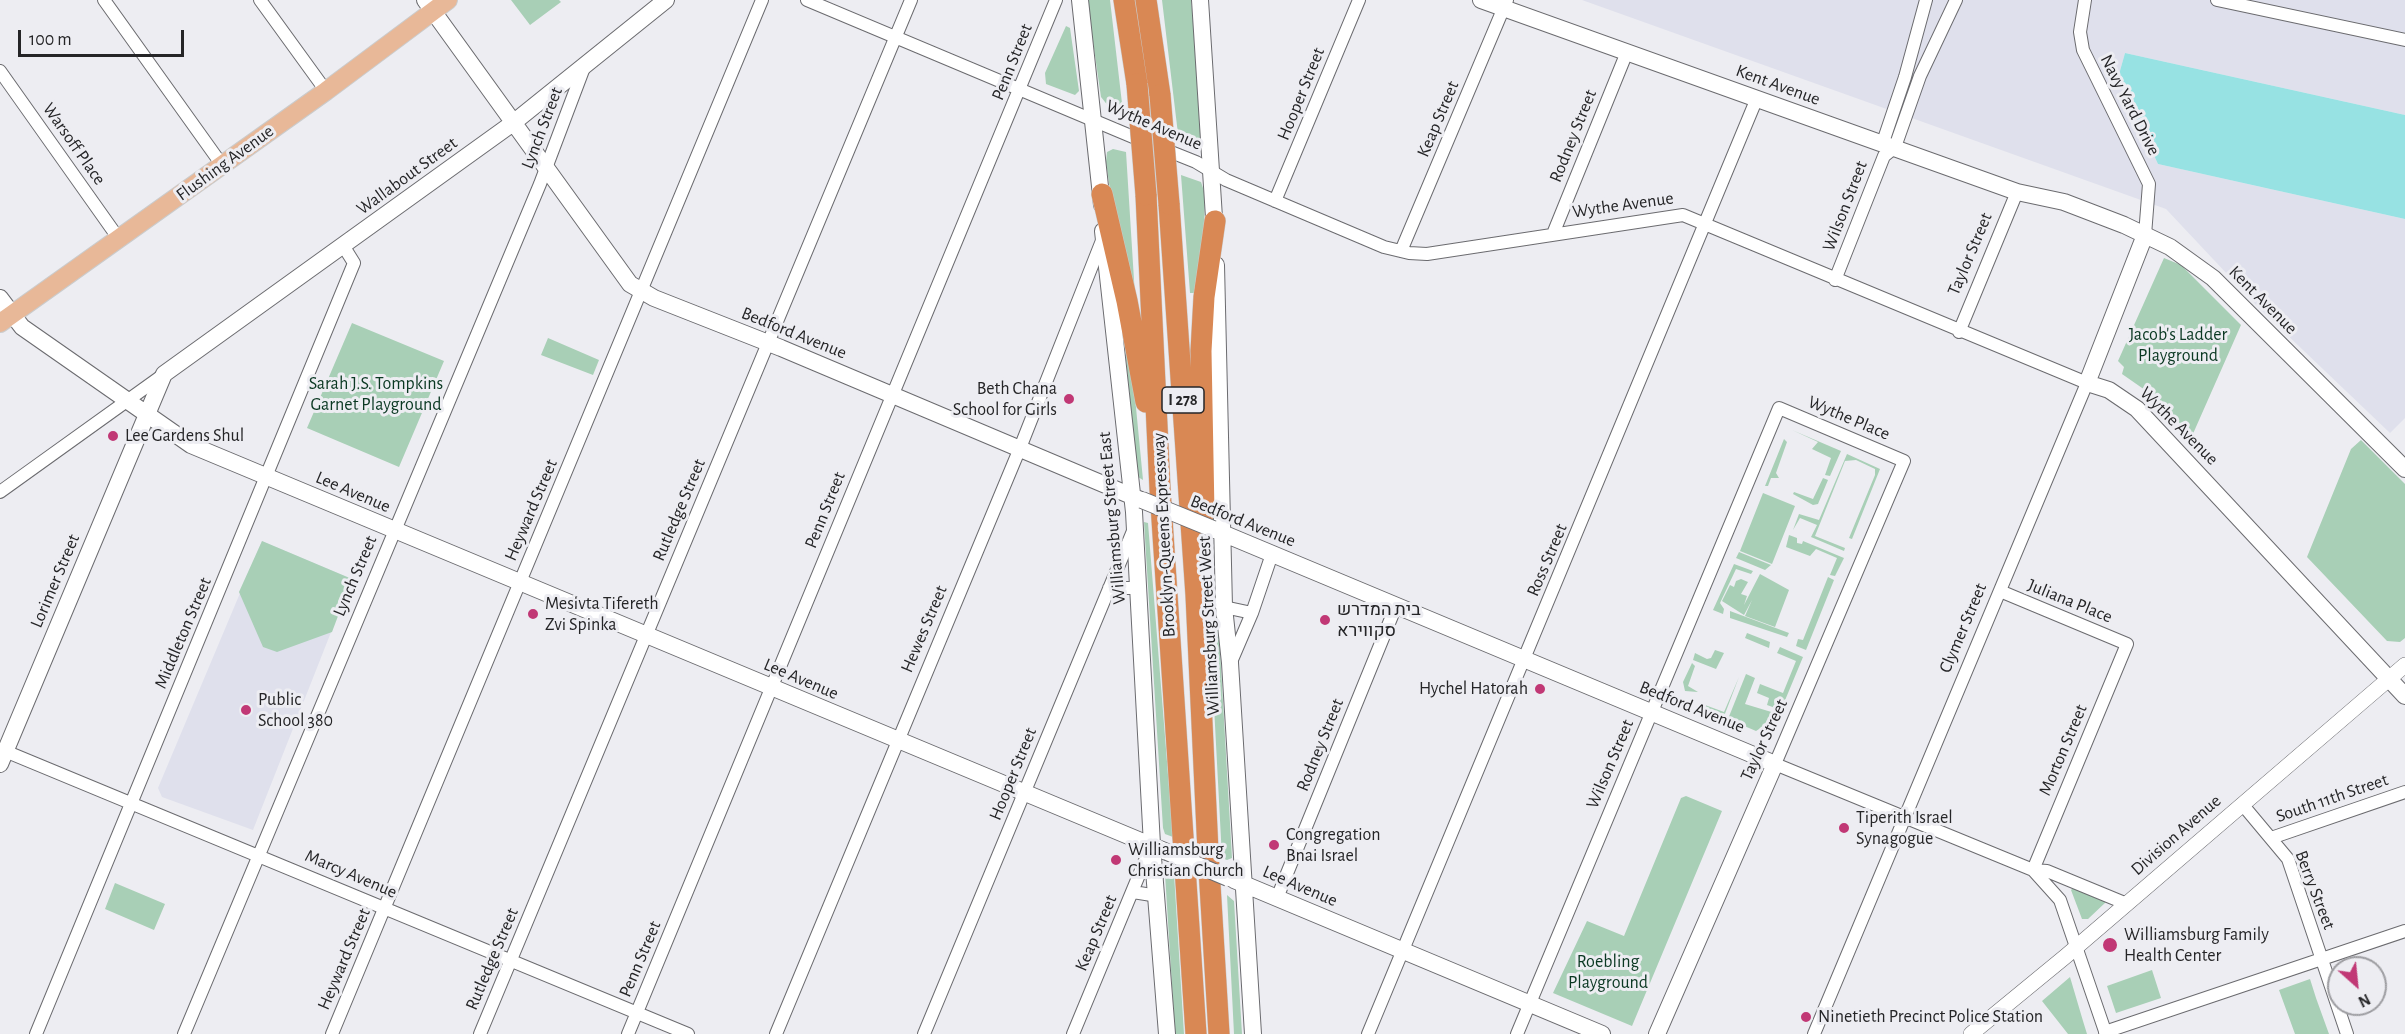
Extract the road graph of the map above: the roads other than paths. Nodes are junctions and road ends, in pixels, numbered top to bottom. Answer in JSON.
{"nodes":[{"id":1,"x":104,"y":0,"type":"edge"},
{"id":2,"x":260,"y":0,"type":"edge"},
{"id":3,"x":666,"y":0,"type":"edge"},
{"id":4,"x":762,"y":0,"type":"edge"},
{"id":5,"x":807,"y":0,"type":"edge"},
{"id":6,"x":911,"y":0,"type":"edge"},
{"id":7,"x":1056,"y":0,"type":"edge"},
{"id":8,"x":1080,"y":0,"type":"edge"},
{"id":9,"x":1124,"y":0,"type":"edge"},
{"id":10,"x":1146,"y":0,"type":"edge"},
{"id":11,"x":1200,"y":0,"type":"edge"},
{"id":12,"x":1213,"y":0,"type":"edge"},
{"id":13,"x":1359,"y":0,"type":"edge"},
{"id":14,"x":1481,"y":0,"type":"edge"},
{"id":15,"x":1926,"y":0,"type":"edge"},
{"id":16,"x":1956,"y":0,"type":"edge"},
{"id":17,"x":2085,"y":0,"type":"edge"},
{"id":18,"x":2217,"y":0,"type":"edge"},
{"id":19,"x":1507,"y":3,"type":"edge"},
{"id":20,"x":435,"y":4,"type":"edge"},
{"id":21,"x":1203,"y":25,"type":"junction"},
{"id":22,"x":896,"y":37,"type":"junction"},
{"id":23,"x":2405,"y":40,"type":"edge"},
{"id":24,"x":1627,"y":52,"type":"junction"},
{"id":25,"x":585,"y":65,"type":"junction"},
{"id":26,"x":0,"y":71,"type":"edge"},
{"id":27,"x":1021,"y":89,"type":"junction"},
{"id":28,"x":326,"y":91,"type":"junction"},
{"id":29,"x":1758,"y":99,"type":"junction"},
{"id":30,"x":1093,"y":121,"type":"junction"},
{"id":31,"x":513,"y":123,"type":"junction"},
{"id":32,"x":1891,"y":141,"type":"junction"},
{"id":33,"x":222,"y":165,"type":"junction"},
{"id":34,"x":546,"y":167,"type":"junction"},
{"id":35,"x":1213,"y":172,"type":"junction"},
{"id":36,"x":2017,"y":192,"type":"junction"},
{"id":37,"x":1102,"y":194,"type":"junction"},
{"id":38,"x":1275,"y":201,"type":"junction"},
{"id":39,"x":2064,"y":202,"type":"junction"},
{"id":40,"x":1215,"y":221,"type":"junction"},
{"id":41,"x":1705,"y":225,"type":"junction"},
{"id":42,"x":2146,"y":231,"type":"junction"},
{"id":43,"x":1554,"y":234,"type":"junction"},
{"id":44,"x":1103,"y":237,"type":"junction"},
{"id":45,"x":119,"y":238,"type":"junction"},
{"id":46,"x":344,"y":246,"type":"junction"},
{"id":47,"x":1401,"y":251,"type":"junction"},
{"id":48,"x":1835,"y":280,"type":"junction"},
{"id":49,"x":642,"y":291,"type":"junction"},
{"id":50,"x":0,"y":298,"type":"edge"},
{"id":51,"x":6,"y":318,"type":"edge"},
{"id":52,"x":1959,"y":332,"type":"junction"},
{"id":53,"x":768,"y":343,"type":"junction"},
{"id":54,"x":164,"y":374,"type":"junction"},
{"id":55,"x":2087,"y":383,"type":"junction"},
{"id":56,"x":892,"y":395,"type":"junction"},
{"id":57,"x":128,"y":400,"type":"junction"},
{"id":58,"x":1779,"y":408,"type":"joint"},
{"id":59,"x":146,"y":413,"type":"junction"},
{"id":60,"x":1020,"y":448,"type":"junction"},
{"id":61,"x":1904,"y":460,"type":"joint"},
{"id":62,"x":2405,"y":469,"type":"edge"},
{"id":63,"x":268,"y":477,"type":"junction"},
{"id":64,"x":1160,"y":489,"type":"junction"},
{"id":65,"x":0,"y":492,"type":"edge"},
{"id":66,"x":1137,"y":498,"type":"junction"},
{"id":67,"x":1134,"y":528,"type":"junction"},
{"id":68,"x":394,"y":530,"type":"junction"},
{"id":69,"x":1218,"y":531,"type":"junction"},
{"id":70,"x":1272,"y":554,"type":"junction"},
{"id":71,"x":520,"y":583,"type":"junction"},
{"id":72,"x":1109,"y":588,"type":"junction"},
{"id":73,"x":1138,"y":588,"type":"junction"},
{"id":74,"x":2000,"y":591,"type":"junction"},
{"id":75,"x":1196,"y":595,"type":"junction"},
{"id":76,"x":1396,"y":606,"type":"junction"},
{"id":77,"x":1224,"y":607,"type":"junction"},
{"id":78,"x":1252,"y":613,"type":"junction"},
{"id":79,"x":646,"y":635,"type":"junction"},
{"id":80,"x":2127,"y":644,"type":"joint"},
{"id":81,"x":1525,"y":659,"type":"junction"},
{"id":82,"x":1230,"y":663,"type":"junction"},
{"id":83,"x":2405,"y":665,"type":"edge"},
{"id":84,"x":2389,"y":677,"type":"junction"},
{"id":85,"x":773,"y":688,"type":"junction"},
{"id":86,"x":2405,"y":696,"type":"edge"},
{"id":87,"x":1651,"y":712,"type":"junction"},
{"id":88,"x":899,"y":740,"type":"junction"},
{"id":89,"x":2,"y":754,"type":"edge"},
{"id":90,"x":1775,"y":764,"type":"junction"},
{"id":91,"x":2405,"y":792,"type":"edge"},
{"id":92,"x":1024,"y":793,"type":"junction"},
{"id":93,"x":132,"y":802,"type":"junction"},
{"id":94,"x":2242,"y":804,"type":"junction"},
{"id":95,"x":1905,"y":817,"type":"junction"},
{"id":96,"x":2271,"y":838,"type":"junction"},
{"id":97,"x":1159,"y":849,"type":"junction"},
{"id":98,"x":258,"y":855,"type":"junction"},
{"id":99,"x":2033,"y":870,"type":"junction"},
{"id":100,"x":1236,"y":881,"type":"junction"},
{"id":101,"x":1133,"y":892,"type":"junction"},
{"id":102,"x":1158,"y":896,"type":"junction"},
{"id":103,"x":1277,"y":898,"type":"junction"},
{"id":104,"x":2127,"y":904,"type":"junction"},
{"id":105,"x":385,"y":908,"type":"junction"},
{"id":106,"x":2405,"y":931,"type":"edge"},
{"id":107,"x":2076,"y":947,"type":"junction"},
{"id":108,"x":1403,"y":951,"type":"junction"},
{"id":109,"x":2321,"y":959,"type":"junction"},
{"id":110,"x":511,"y":960,"type":"junction"},
{"id":111,"x":1529,"y":1004,"type":"junction"},
{"id":112,"x":637,"y":1013,"type":"junction"},
{"id":113,"x":2105,"y":1033,"type":"edge"},
{"id":114,"x":36,"y":1034,"type":"edge"},
{"id":115,"x":184,"y":1034,"type":"edge"},
{"id":116,"x":332,"y":1034,"type":"edge"},
{"id":117,"x":480,"y":1034,"type":"edge"},
{"id":118,"x":628,"y":1034,"type":"edge"},
{"id":119,"x":688,"y":1034,"type":"edge"},
{"id":120,"x":776,"y":1034,"type":"edge"},
{"id":121,"x":924,"y":1034,"type":"edge"},
{"id":122,"x":1073,"y":1034,"type":"edge"},
{"id":123,"x":1167,"y":1034,"type":"edge"},
{"id":124,"x":1196,"y":1034,"type":"edge"},
{"id":125,"x":1219,"y":1034,"type":"edge"},
{"id":126,"x":1252,"y":1034,"type":"edge"},
{"id":127,"x":1368,"y":1034,"type":"edge"},
{"id":128,"x":1517,"y":1034,"type":"edge"},
{"id":129,"x":1602,"y":1034,"type":"edge"},
{"id":130,"x":1657,"y":1034,"type":"edge"},
{"id":131,"x":1814,"y":1034,"type":"edge"},
{"id":132,"x":1971,"y":1034,"type":"edge"},
{"id":133,"x":2347,"y":1034,"type":"edge"}],
"edges":[{"from":1,"to":33,"type":"street"},
{"from":2,"to":28,"type":"street"},
{"from":3,"to":25,"type":"main road","name":"Wallabout Street"},
{"from":4,"to":49,"type":"street","name":"Heyward Street"},
{"from":5,"to":22,"type":"street","name":"Wythe Avenue"},
{"from":6,"to":22,"type":"street","name":"Rutledge Street"},
{"from":7,"to":27,"type":"street","name":"Penn Street"},
{"from":8,"to":30,"type":"main road","name":"Williamsburg Street East"},
{"from":9,"to":64,"type":"highway","name":"Brooklyn-Queens Expressway","number":"I 278","bridge":true},
{"from":10,"to":75,"type":"highway","name":"Brooklyn-Queens Expressway","number":"I 278","bridge":true},
{"from":11,"to":21,"type":"main road","name":"Williamsburg Street West"},
{"from":12,"to":21,"type":"main road"},
{"from":13,"to":38,"type":"street","name":"Hooper Street"},
{"from":14,"to":19,"type":"main road","name":"Kent Avenue"},
{"from":15,"to":32,"type":"street","name":"Wilson Street"},
{"from":16,"to":32,"type":"street","name":"Wilson Street"},
{"from":17,"to":42,"type":"street","name":"Navy Yard Drive"},
{"from":18,"to":23,"type":"street"},
{"from":19,"to":24,"type":"main road","name":"Kent Avenue"},
{"from":19,"to":32,"type":"main road","name":"Kent Avenue"},
{"from":19,"to":47,"type":"street","name":"Keap Street"},
{"from":20,"to":28,"type":"main road","name":"Flushing Avenue"},
{"from":20,"to":31,"type":"main road","name":"Bedford Avenue"},
{"from":21,"to":35,"type":"main road","name":"Williamsburg Street West"},
{"from":22,"to":27,"type":"street","name":"Wythe Avenue"},
{"from":22,"to":53,"type":"street","name":"Rutledge Street"},
{"from":24,"to":29,"type":"main road","name":"Kent Avenue"},
{"from":24,"to":43,"type":"street","name":"Rodney Street"},
{"from":25,"to":31,"type":"main road","name":"Wallabout Street"},
{"from":25,"to":34,"type":"street","name":"Lynch Street"},
{"from":26,"to":45,"type":"street","name":"Warsoff Place"},
{"from":27,"to":30,"type":"street","name":"Wythe Avenue"},
{"from":27,"to":56,"type":"street","name":"Penn Street"},
{"from":28,"to":33,"type":"main road","name":"Flushing Avenue"},
{"from":29,"to":32,"type":"main road","name":"Kent Avenue"},
{"from":29,"to":41,"type":"street","name":"Ross Street"},
{"from":30,"to":35,"type":"street","name":"Wythe Avenue"},
{"from":30,"to":37,"type":"main road","name":"Williamsburg Street East"},
{"from":31,"to":34,"type":"main road","name":"Bedford Avenue"},
{"from":31,"to":46,"type":"main road","name":"Wallabout Street"},
{"from":32,"to":36,"type":"main road","name":"Kent Avenue"},
{"from":32,"to":39,"type":"main road","name":"Kent Avenue"},
{"from":32,"to":48,"type":"street","name":"Wilson Street"},
{"from":33,"to":45,"type":"main road","name":"Flushing Avenue"},
{"from":34,"to":49,"type":"main road","name":"Bedford Avenue"},
{"from":34,"to":68,"type":"street","name":"Lynch Street"},
{"from":35,"to":38,"type":"street","name":"Wythe Avenue"},
{"from":35,"to":40,"type":"main road","name":"Williamsburg Street West"},
{"from":36,"to":39,"type":"main road","name":"Kent Avenue"},
{"from":36,"to":52,"type":"street","name":"Taylor Street"},
{"from":37,"to":44,"type":"main road","name":"Williamsburg Street East"},
{"from":37,"to":64,"type":"highway"},
{"from":38,"to":47,"type":"street","name":"Wythe Avenue"},
{"from":39,"to":42,"type":"main road","name":"Kent Avenue"},
{"from":40,"to":69,"type":"main road","name":"Williamsburg Street West"},
{"from":40,"to":75,"type":"highway"},
{"from":41,"to":43,"type":"street","name":"Wythe Avenue"},
{"from":41,"to":48,"type":"street","name":"Wythe Avenue"},
{"from":41,"to":81,"type":"street","name":"Ross Street"},
{"from":42,"to":55,"type":"main road","name":"Clymer Street"},
{"from":42,"to":62,"type":"main road","name":"Kent Avenue"},
{"from":43,"to":47,"type":"street","name":"Wythe Avenue"},
{"from":44,"to":60,"type":"street","name":"Hewes Street"},
{"from":44,"to":66,"type":"main road","name":"Williamsburg Street East"},
{"from":45,"to":51,"type":"main road","name":"Flushing Avenue"},
{"from":46,"to":54,"type":"main road","name":"Wallabout Street"},
{"from":46,"to":63,"type":"street","name":"Middleton Street"},
{"from":48,"to":52,"type":"street","name":"Wythe Avenue"},
{"from":49,"to":53,"type":"main road","name":"Bedford Avenue"},
{"from":49,"to":71,"type":"street","name":"Heyward Street"},
{"from":50,"to":51,"type":"main road","name":"Lee Avenue"},
{"from":51,"to":57,"type":"main road","name":"Lee Avenue"},
{"from":52,"to":55,"type":"street","name":"Wythe Avenue"},
{"from":53,"to":56,"type":"main road","name":"Bedford Avenue"},
{"from":53,"to":79,"type":"street","name":"Rutledge Street"},
{"from":54,"to":57,"type":"street","name":"Wallabout Street"},
{"from":54,"to":59,"type":"main road","name":"Wallabout Street"},
{"from":55,"to":74,"type":"street","name":"Clymer Street"},
{"from":55,"to":84,"type":"main road","name":"Wythe Avenue"},
{"from":56,"to":60,"type":"main road","name":"Bedford Avenue"},
{"from":56,"to":85,"type":"street","name":"Penn Street"},
{"from":57,"to":59,"type":"main road","name":"Lee Avenue"},
{"from":57,"to":65,"type":"street","name":"Wallabout Street"},
{"from":58,"to":61,"type":"street","name":"Wythe Place"},
{"from":58,"to":87,"type":"street","name":"Wilson Street"},
{"from":59,"to":63,"type":"main road","name":"Lee Avenue"},
{"from":59,"to":89,"type":"main road","name":"Lorimer Street"},
{"from":60,"to":66,"type":"main road","name":"Bedford Avenue"},
{"from":60,"to":88,"type":"street","name":"Hewes Street"},
{"from":61,"to":90,"type":"street","name":"Taylor Street"},
{"from":63,"to":68,"type":"main road","name":"Lee Avenue"},
{"from":63,"to":93,"type":"street","name":"Middleton Street"},
{"from":64,"to":124,"type":"highway","name":"Brooklyn-Queens Expressway","number":"I 278"},
{"from":66,"to":67,"type":"main road","name":"Williamsburg Street East"},
{"from":66,"to":69,"type":"main road","name":"Bedford Avenue","bridge":true},
{"from":67,"to":72,"type":"street","name":"Hooper Street"},
{"from":67,"to":73,"type":"main road","name":"Williamsburg Street East"},
{"from":68,"to":71,"type":"main road","name":"Lee Avenue"},
{"from":68,"to":98,"type":"street","name":"Lynch Street"},
{"from":69,"to":70,"type":"main road","name":"Bedford Avenue"},
{"from":69,"to":77,"type":"main road","name":"Williamsburg Street West"},
{"from":70,"to":76,"type":"main road","name":"Bedford Avenue"},
{"from":70,"to":78,"type":"street"},
{"from":71,"to":79,"type":"main road","name":"Lee Avenue"},
{"from":71,"to":105,"type":"street","name":"Heyward Street"},
{"from":72,"to":73,"type":"street"},
{"from":72,"to":92,"type":"street","name":"Hooper Street"},
{"from":73,"to":97,"type":"main road","name":"Williamsburg Street East"},
{"from":74,"to":80,"type":"street","name":"Juliana Place"},
{"from":74,"to":95,"type":"street","name":"Clymer Street"},
{"from":75,"to":125,"type":"highway","name":"Brooklyn-Queens Expressway","number":"I 278"},
{"from":76,"to":81,"type":"main road","name":"Bedford Avenue"},
{"from":76,"to":103,"type":"street","name":"Rodney Street"},
{"from":77,"to":78,"type":"street"},
{"from":77,"to":82,"type":"main road","name":"Williamsburg Street West"},
{"from":78,"to":82,"type":"street"},
{"from":79,"to":85,"type":"main road","name":"Lee Avenue"},
{"from":79,"to":110,"type":"street","name":"Rutledge Street"},
{"from":80,"to":99,"type":"street","name":"Morton Street"},
{"from":81,"to":87,"type":"main road","name":"Bedford Avenue"},
{"from":81,"to":108,"type":"street","name":"Ross Street"},
{"from":82,"to":100,"type":"main road","name":"Williamsburg Street West"},
{"from":83,"to":84,"type":"street","name":"Division Avenue"},
{"from":84,"to":86,"type":"main road","name":"Wythe Avenue"},
{"from":84,"to":94,"type":"street","name":"Division Avenue"},
{"from":85,"to":88,"type":"main road","name":"Lee Avenue"},
{"from":85,"to":112,"type":"street","name":"Penn Street"},
{"from":87,"to":90,"type":"main road","name":"Bedford Avenue"},
{"from":87,"to":111,"type":"street","name":"Wilson Street"},
{"from":88,"to":92,"type":"main road","name":"Lee Avenue"},
{"from":88,"to":120,"type":"street","name":"Hewes Street"},
{"from":89,"to":93,"type":"street","name":"Marcy Avenue"},
{"from":90,"to":95,"type":"street","name":"Bedford Avenue"},
{"from":90,"to":130,"type":"main road","name":"Taylor Street"},
{"from":91,"to":96,"type":"street","name":"South 11th Street"},
{"from":92,"to":97,"type":"main road","name":"Lee Avenue"},
{"from":92,"to":121,"type":"street","name":"Hooper Street"},
{"from":93,"to":98,"type":"street","name":"Marcy Avenue"},
{"from":93,"to":114,"type":"street","name":"Middleton Street"},
{"from":94,"to":96,"type":"street","name":"Berry Street"},
{"from":94,"to":104,"type":"street","name":"Division Avenue"},
{"from":95,"to":99,"type":"street","name":"Bedford Avenue"},
{"from":95,"to":131,"type":"street","name":"Clymer Street"},
{"from":96,"to":109,"type":"street","name":"Berry Street"},
{"from":97,"to":100,"type":"main road","name":"Lee Avenue","bridge":true},
{"from":97,"to":101,"type":"street","name":"Keap Street"},
{"from":97,"to":102,"type":"main road","name":"Williamsburg Street East"},
{"from":98,"to":105,"type":"street","name":"Marcy Avenue"},
{"from":98,"to":115,"type":"street","name":"Lynch Street"},
{"from":99,"to":104,"type":"street","name":"Bedford Avenue"},
{"from":99,"to":107,"type":"street","name":"Bedford Avenue"},
{"from":100,"to":103,"type":"main road","name":"Lee Avenue"},
{"from":100,"to":126,"type":"main road","name":"Williamsburg Street West"},
{"from":101,"to":102,"type":"street"},
{"from":101,"to":122,"type":"street","name":"Keap Street"},
{"from":102,"to":123,"type":"main road","name":"Williamsburg Street East"},
{"from":103,"to":108,"type":"main road","name":"Lee Avenue"},
{"from":104,"to":107,"type":"street","name":"Division Avenue"},
{"from":105,"to":110,"type":"street","name":"Marcy Avenue"},
{"from":105,"to":116,"type":"street","name":"Heyward Street"},
{"from":106,"to":109,"type":"street"},
{"from":107,"to":113,"type":"street","name":"Bedford Avenue"},
{"from":107,"to":132,"type":"street","name":"Division Avenue"},
{"from":108,"to":111,"type":"main road","name":"Lee Avenue"},
{"from":108,"to":127,"type":"street","name":"Ross Street"},
{"from":109,"to":113,"type":"street"},
{"from":109,"to":133,"type":"street","name":"Berry Street"},
{"from":110,"to":112,"type":"street","name":"Marcy Avenue"},
{"from":110,"to":117,"type":"street","name":"Rutledge Street"},
{"from":111,"to":128,"type":"street","name":"Wilson Street"},
{"from":111,"to":129,"type":"main road","name":"Lee Avenue"},
{"from":112,"to":118,"type":"street","name":"Penn Street"},
{"from":112,"to":119,"type":"street","name":"Marcy Avenue"}]}
